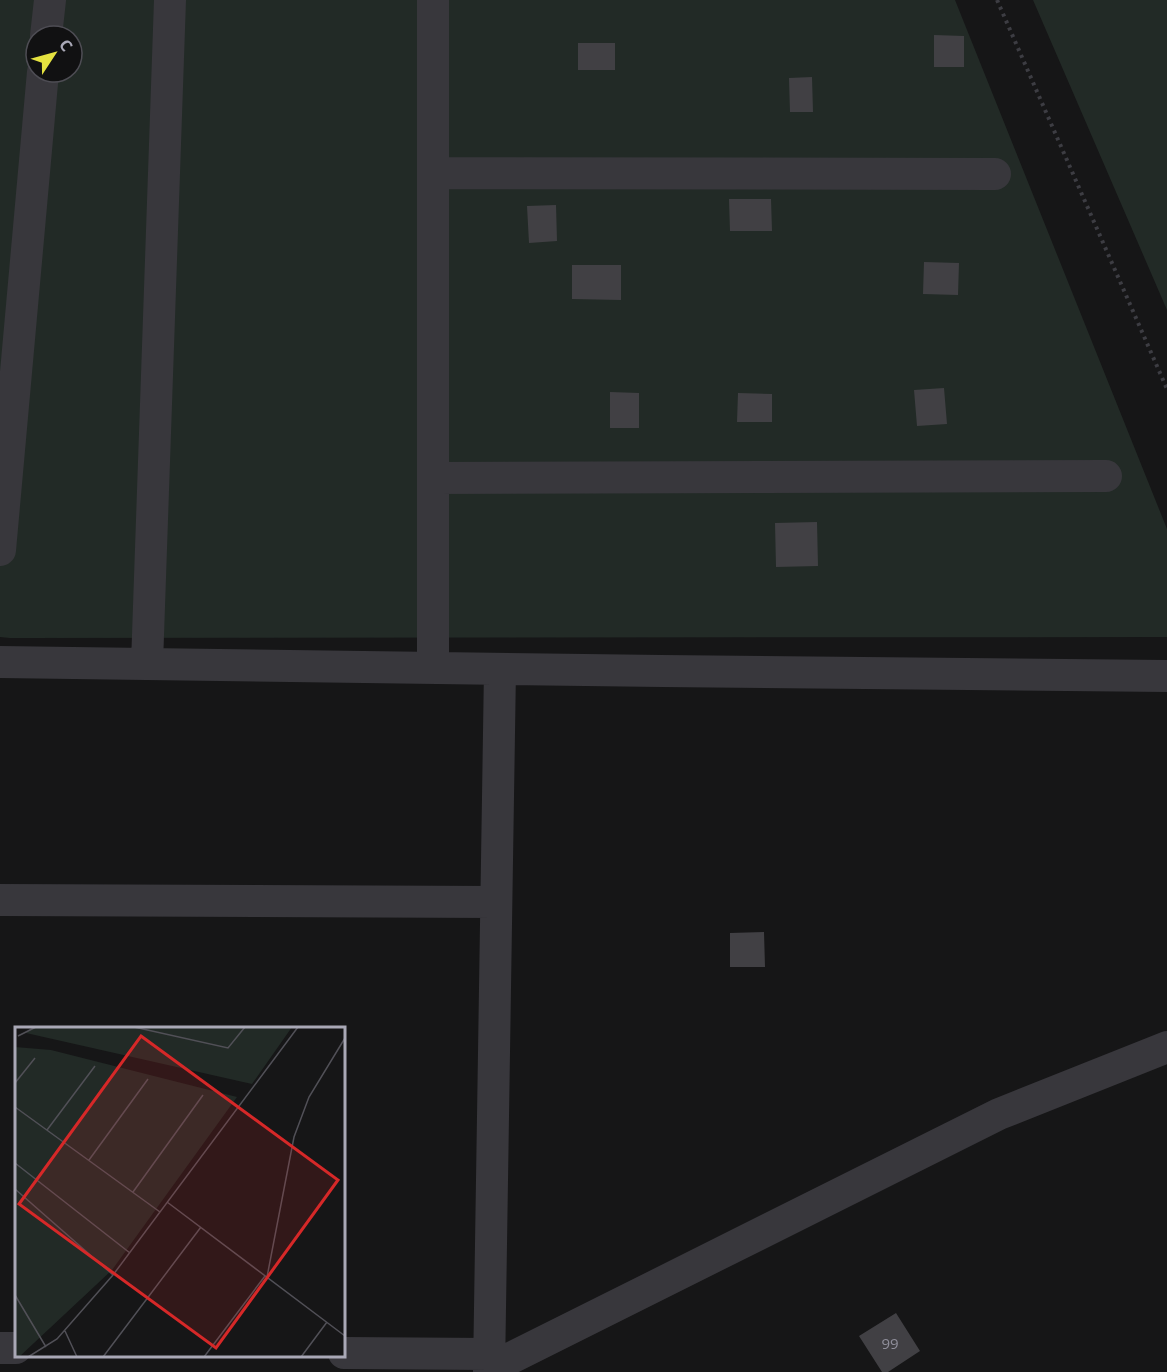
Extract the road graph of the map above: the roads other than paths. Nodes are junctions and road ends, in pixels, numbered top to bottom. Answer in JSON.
{"nodes":[{"id":1,"x":50,"y":0,"type":"edge"},
{"id":2,"x":170,"y":0,"type":"edge"},
{"id":3,"x":433,"y":0,"type":"edge"},
{"id":4,"x":47,"y":24,"type":"edge"},
{"id":5,"x":42,"y":84,"type":"edge"},
{"id":6,"x":433,"y":173,"type":"junction"},
{"id":7,"x":995,"y":174,"type":"dead end"},
{"id":8,"x":1106,"y":476,"type":"dead end"},
{"id":9,"x":433,"y":478,"type":"junction"},
{"id":10,"x":0,"y":550,"type":"edge"},
{"id":11,"x":0,"y":662,"type":"edge"},
{"id":12,"x":147,"y":664,"type":"junction"},
{"id":13,"x":433,"y":668,"type":"junction"},
{"id":14,"x":500,"y":669,"type":"junction"},
{"id":15,"x":1167,"y":676,"type":"edge"},
{"id":16,"x":0,"y":900,"type":"edge"},
{"id":17,"x":496,"y":902,"type":"junction"},
{"id":18,"x":1167,"y":1047,"type":"edge"},
{"id":19,"x":345,"y":1353,"type":"edge"},
{"id":20,"x":489,"y":1365,"type":"edge"}],
"edges":[{"from":1,"to":4,"type":"street"},
{"from":2,"to":12,"type":"street"},
{"from":3,"to":6,"type":"street"},
{"from":5,"to":10,"type":"street"},
{"from":6,"to":7,"type":"street"},
{"from":6,"to":9,"type":"street"},
{"from":8,"to":9,"type":"street"},
{"from":9,"to":13,"type":"street"},
{"from":11,"to":12,"type":"street"},
{"from":12,"to":13,"type":"street"},
{"from":13,"to":14,"type":"street"},
{"from":14,"to":15,"type":"street"},
{"from":14,"to":17,"type":"street"},
{"from":16,"to":17,"type":"street"},
{"from":17,"to":20,"type":"street"},
{"from":18,"to":20,"type":"street"},
{"from":19,"to":20,"type":"street"}]}
